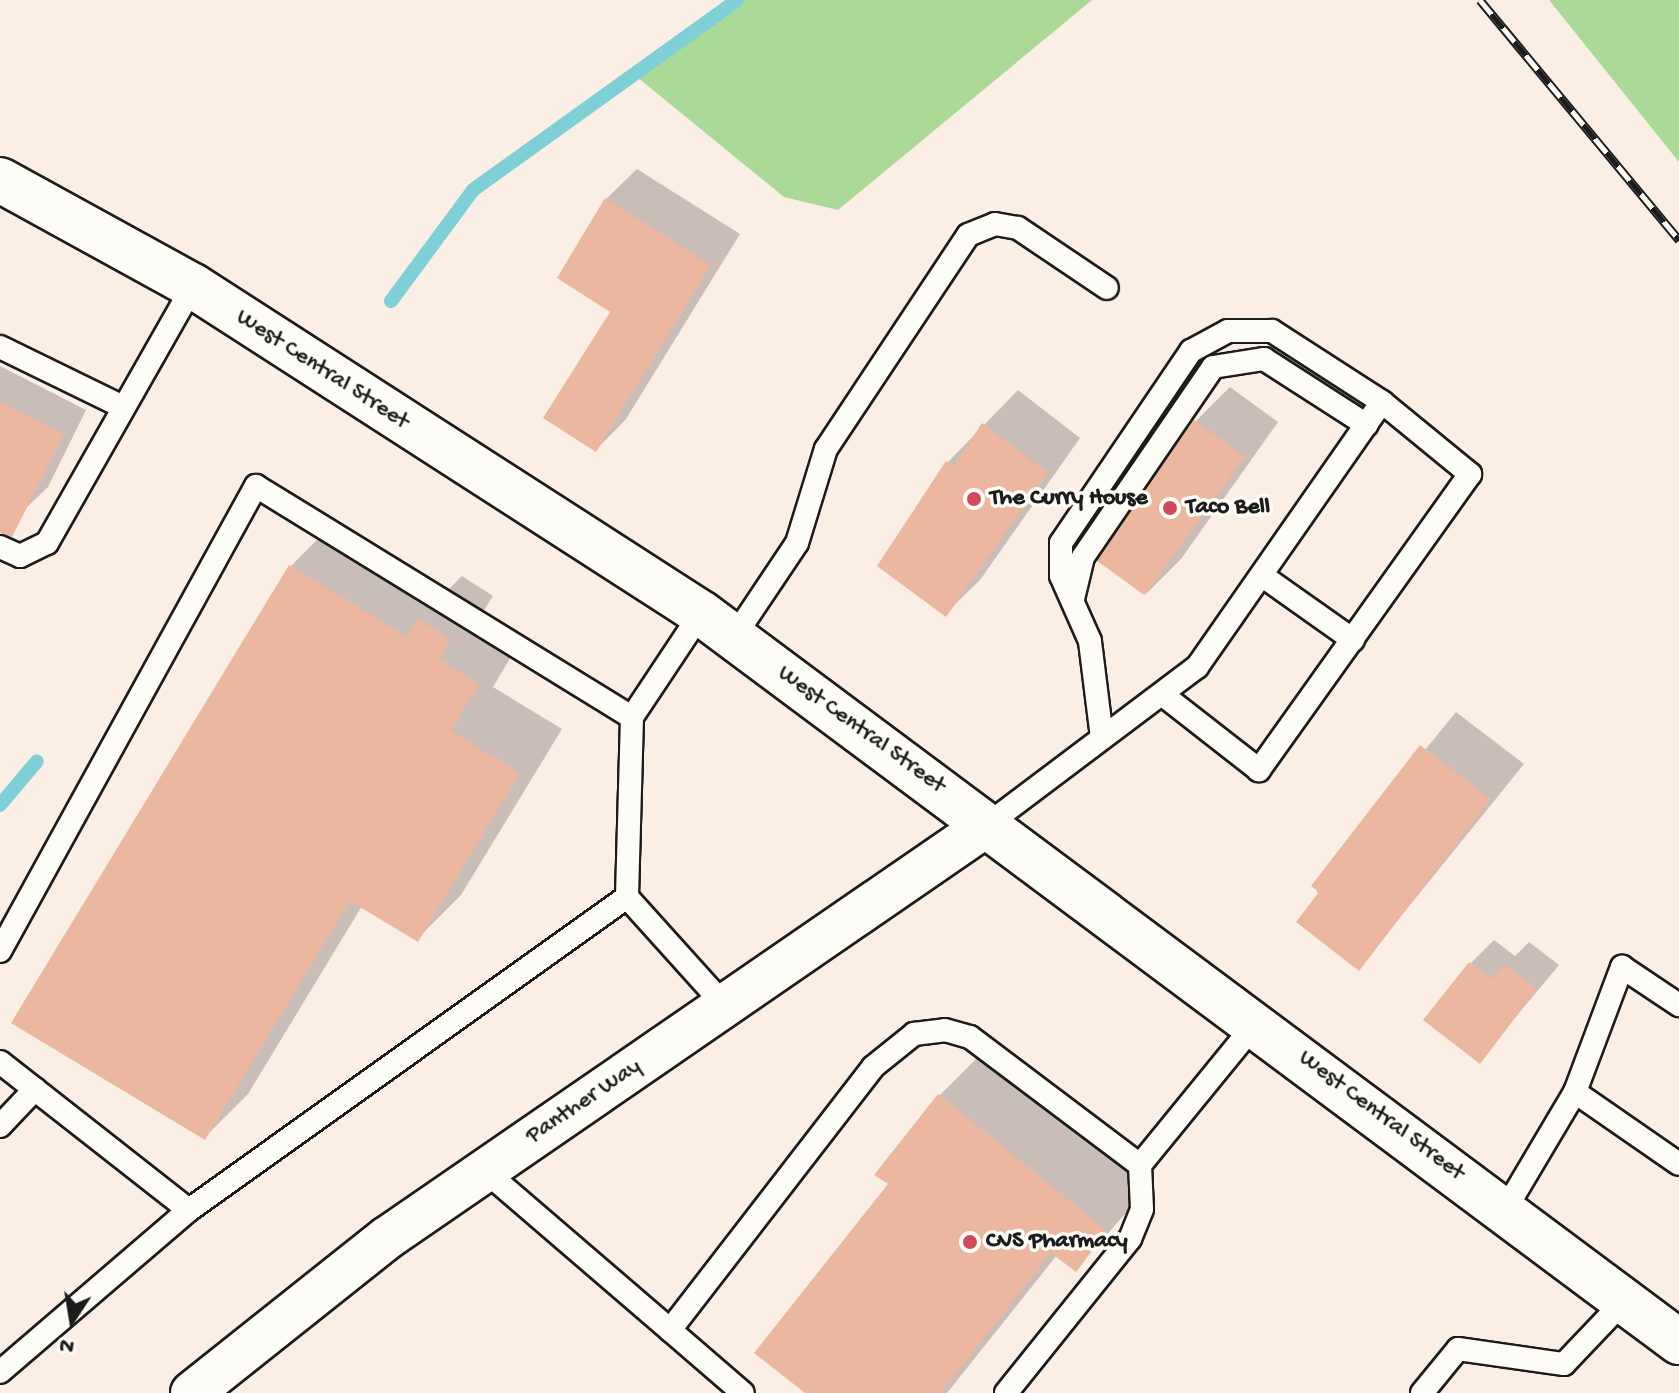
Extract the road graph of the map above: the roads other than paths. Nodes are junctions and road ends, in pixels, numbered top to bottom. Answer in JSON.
{"nodes":[{"id":1,"x":0,"y":180,"type":"edge"},
{"id":2,"x":193,"y":286,"type":"junction"},
{"id":3,"x":1107,"y":288,"type":"dead end"},
{"id":4,"x":0,"y":347,"type":"edge"},
{"id":5,"x":1382,"y":402,"type":"junction"},
{"id":6,"x":123,"y":407,"type":"junction"},
{"id":7,"x":1367,"y":425,"type":"junction"},
{"id":8,"x":0,"y":547,"type":"edge"},
{"id":9,"x":1264,"y":577,"type":"junction"},
{"id":10,"x":1073,"y":599,"type":"junction"},
{"id":11,"x":717,"y":625,"type":"junction"},
{"id":12,"x":1353,"y":640,"type":"junction"},
{"id":13,"x":1163,"y":695,"type":"junction"},
{"id":14,"x":632,"y":717,"type":"junction"},
{"id":15,"x":1102,"y":738,"type":"junction"},
{"id":16,"x":987,"y":825,"type":"junction"},
{"id":17,"x":627,"y":897,"type":"junction"},
{"id":18,"x":0,"y":951,"type":"edge"},
{"id":19,"x":1679,"y":1005,"type":"edge"},
{"id":20,"x":725,"y":1006,"type":"junction"},
{"id":21,"x":1256,"y":1023,"type":"junction"},
{"id":22,"x":0,"y":1062,"type":"edge"},
{"id":23,"x":35,"y":1089,"type":"junction"},
{"id":24,"x":1575,"y":1092,"type":"junction"},
{"id":25,"x":0,"y":1126,"type":"edge"},
{"id":26,"x":1679,"y":1164,"type":"edge"},
{"id":27,"x":1140,"y":1165,"type":"junction"},
{"id":28,"x":484,"y":1170,"type":"junction"},
{"id":29,"x":189,"y":1210,"type":"junction"},
{"id":30,"x":1505,"y":1210,"type":"junction"},
{"id":31,"x":1625,"y":1300,"type":"junction"},
{"id":32,"x":670,"y":1330,"type":"junction"},
{"id":33,"x":1679,"y":1342,"type":"edge"},
{"id":34,"x":0,"y":1372,"type":"edge"},
{"id":35,"x":192,"y":1393,"type":"edge"},
{"id":36,"x":743,"y":1393,"type":"edge"},
{"id":37,"x":1006,"y":1393,"type":"edge"},
{"id":38,"x":1422,"y":1393,"type":"edge"}],
"edges":[{"from":1,"to":2,"type":"main road","name":"West Central Street"},
{"from":2,"to":6,"type":"lane"},
{"from":2,"to":11,"type":"main road","name":"West Central Street"},
{"from":3,"to":11,"type":"lane"},
{"from":4,"to":6,"type":"lane"},
{"from":5,"to":7,"type":"lane"},
{"from":5,"to":10,"type":"lane"},
{"from":5,"to":12,"type":"lane"},
{"from":6,"to":8,"type":"lane"},
{"from":7,"to":9,"type":"lane"},
{"from":7,"to":10,"type":"lane"},
{"from":9,"to":12,"type":"lane"},
{"from":9,"to":13,"type":"lane"},
{"from":10,"to":15,"type":"lane"},
{"from":11,"to":14,"type":"lane"},
{"from":11,"to":16,"type":"main road","name":"West Central Street"},
{"from":12,"to":13,"type":"lane"},
{"from":13,"to":15,"type":"lane"},
{"from":14,"to":17,"type":"lane"},
{"from":14,"to":18,"type":"lane"},
{"from":15,"to":16,"type":"lane"},
{"from":16,"to":20,"type":"street","name":"Panther Way"},
{"from":16,"to":21,"type":"main road","name":"West Central Street"},
{"from":17,"to":20,"type":"lane"},
{"from":17,"to":29,"type":"lane"},
{"from":19,"to":24,"type":"lane"},
{"from":20,"to":28,"type":"street","name":"Panther Way"},
{"from":21,"to":27,"type":"lane"},
{"from":21,"to":30,"type":"main road","name":"West Central Street"},
{"from":22,"to":23,"type":"lane"},
{"from":23,"to":25,"type":"lane"},
{"from":23,"to":29,"type":"lane"},
{"from":24,"to":26,"type":"lane"},
{"from":24,"to":30,"type":"lane"},
{"from":27,"to":32,"type":"lane"},
{"from":27,"to":37,"type":"lane"},
{"from":28,"to":32,"type":"lane"},
{"from":28,"to":35,"type":"street","name":"Panther Way"},
{"from":29,"to":34,"type":"lane"},
{"from":30,"to":31,"type":"main road","name":"West Central Street"},
{"from":31,"to":33,"type":"main road","name":"West Central Street"},
{"from":31,"to":38,"type":"lane"},
{"from":32,"to":36,"type":"lane"}]}
